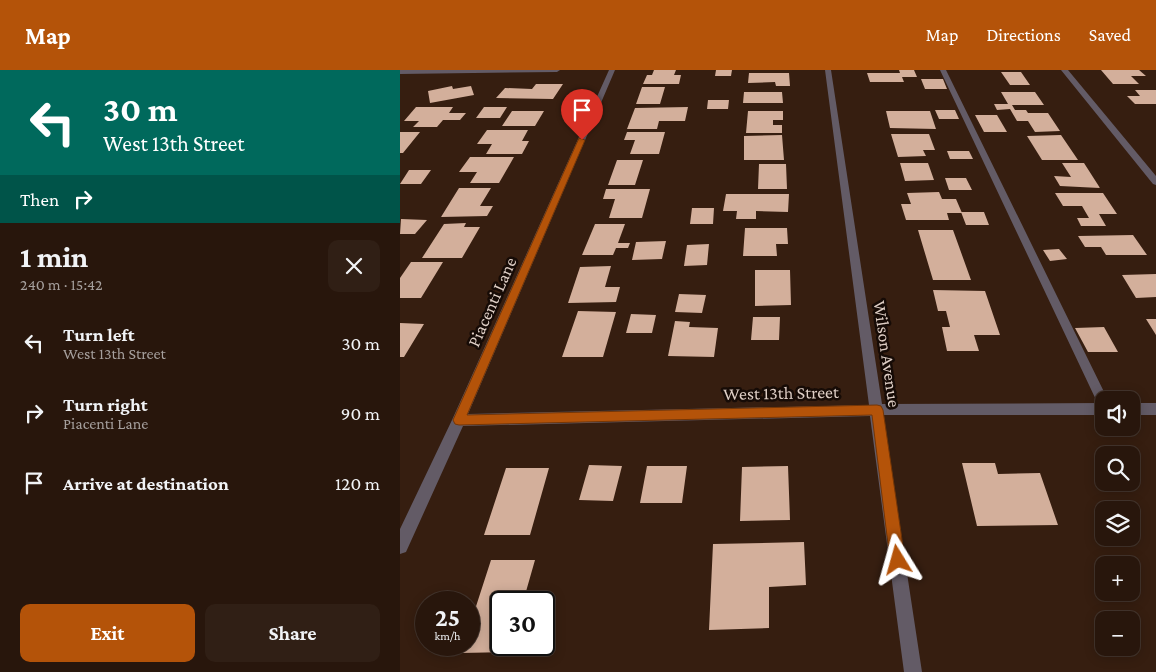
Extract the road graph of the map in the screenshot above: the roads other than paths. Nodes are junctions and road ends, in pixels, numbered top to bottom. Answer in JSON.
{"nodes":[{"id":1,"x":557,"y":70,"type":"edge"},
{"id":2,"x":612,"y":70,"type":"edge"},
{"id":3,"x":828,"y":70,"type":"edge"},
{"id":4,"x":943,"y":70,"type":"edge"},
{"id":5,"x":1064,"y":70,"type":"edge"},
{"id":6,"x":400,"y":72,"type":"edge"},
{"id":7,"x":408,"y":72,"type":"junction"},
{"id":8,"x":400,"y":80,"type":"edge"},
{"id":9,"x":1156,"y":182,"type":"edge"},
{"id":10,"x":1098,"y":391,"type":"edge"},
{"id":11,"x":1095,"y":409,"type":"edge"},
{"id":12,"x":1140,"y":409,"type":"edge"},
{"id":13,"x":1156,"y":409,"type":"edge"},
{"id":14,"x":877,"y":410,"type":"junction"},
{"id":15,"x":459,"y":420,"type":"junction"},
{"id":16,"x":400,"y":546,"type":"edge"},
{"id":17,"x":913,"y":672,"type":"edge"}],
"edges":[{"from":1,"to":7,"type":"street"},
{"from":2,"to":15,"type":"street","name":"Piacenti Lane"},
{"from":3,"to":14,"type":"street","name":"Wilson Avenue"},
{"from":4,"to":10,"type":"lane"},
{"from":5,"to":9,"type":"street"},
{"from":6,"to":7,"type":"street"},
{"from":7,"to":8,"type":"street"},
{"from":11,"to":14,"type":"street","name":"West 13th Street"},
{"from":12,"to":13,"type":"street"},
{"from":14,"to":15,"type":"street","name":"West 13th Street"},
{"from":14,"to":17,"type":"street","name":"Wilson Avenue"},
{"from":15,"to":16,"type":"street","name":"Piacenti Lane"}]}
